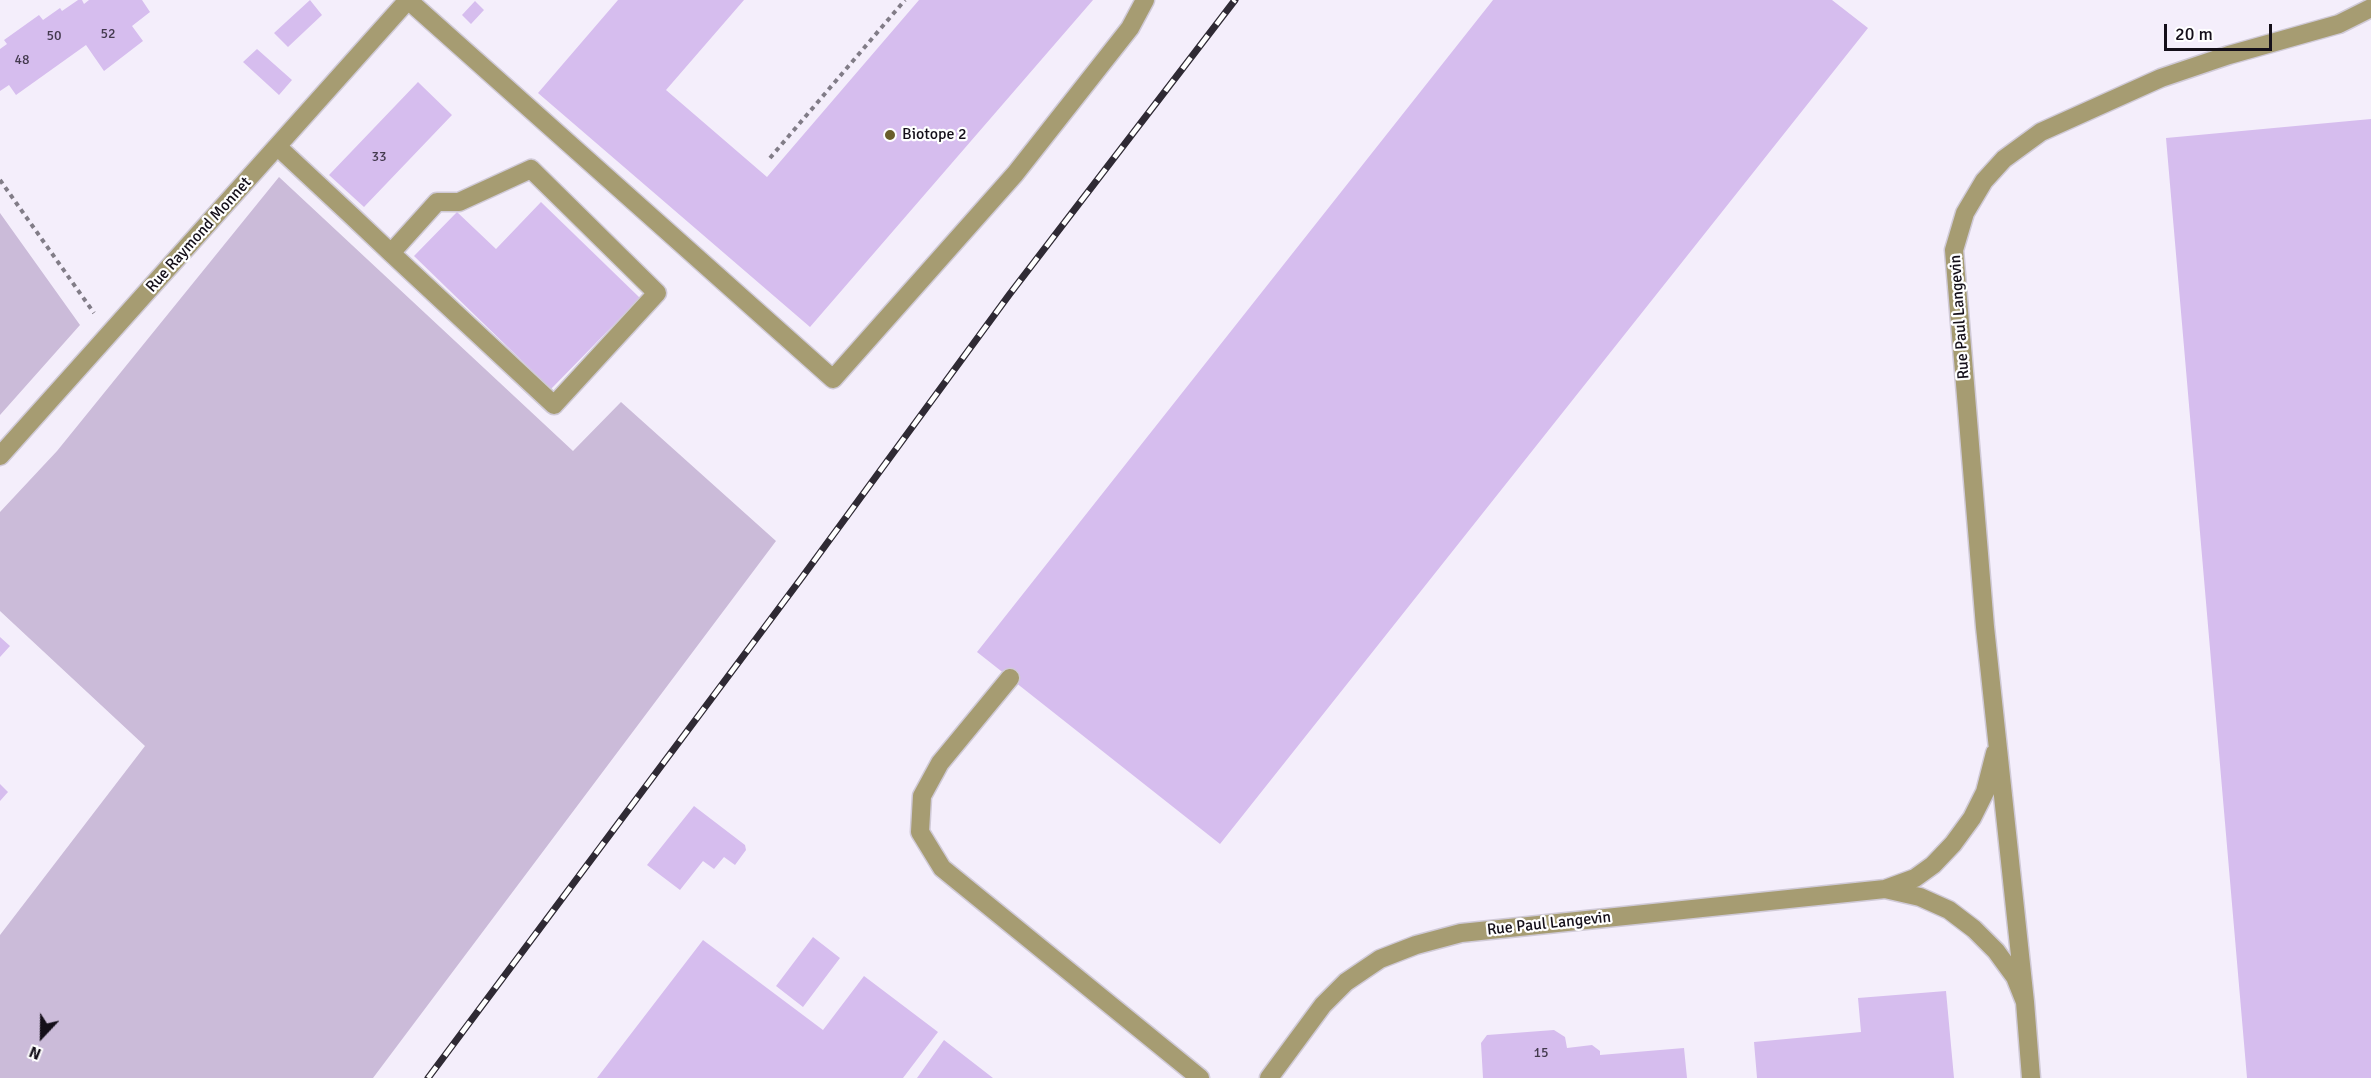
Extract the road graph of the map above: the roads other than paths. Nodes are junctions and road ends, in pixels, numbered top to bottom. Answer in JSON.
{"nodes":[{"id":1,"x":1145,"y":0,"type":"edge"},
{"id":2,"x":404,"y":4,"type":"edge"},
{"id":3,"x":2371,"y":9,"type":"edge"},
{"id":4,"x":278,"y":147,"type":"junction"},
{"id":5,"x":391,"y":253,"type":"junction"},
{"id":6,"x":0,"y":456,"type":"edge"},
{"id":7,"x":1010,"y":678,"type":"dead end"},
{"id":8,"x":1998,"y":742,"type":"junction"},
{"id":9,"x":1885,"y":889,"type":"junction"},
{"id":10,"x":2025,"y":1002,"type":"junction"},
{"id":11,"x":1200,"y":1078,"type":"edge"},
{"id":12,"x":1269,"y":1078,"type":"edge"},
{"id":13,"x":2031,"y":1078,"type":"edge"}],
"edges":[{"from":1,"to":2,"type":"street"},
{"from":2,"to":4,"type":"street","name":"Rue Raymond Monnet"},
{"from":3,"to":8,"type":"street","name":"Rue Paul Langevin"},
{"from":4,"to":5,"type":"street"},
{"from":4,"to":6,"type":"street","name":"Rue Raymond Monnet"},
{"from":5,"to":5,"type":"street"},
{"from":7,"to":11,"type":"street"},
{"from":8,"to":9,"type":"street","name":"Rue Paul Langevin"},
{"from":8,"to":10,"type":"street","name":"Rue Paul Langevin"},
{"from":9,"to":10,"type":"street","name":"Rue Paul Langevin"},
{"from":9,"to":12,"type":"street","name":"Rue Paul Langevin"},
{"from":10,"to":13,"type":"street","name":"Rue Paul Langevin"}]}
